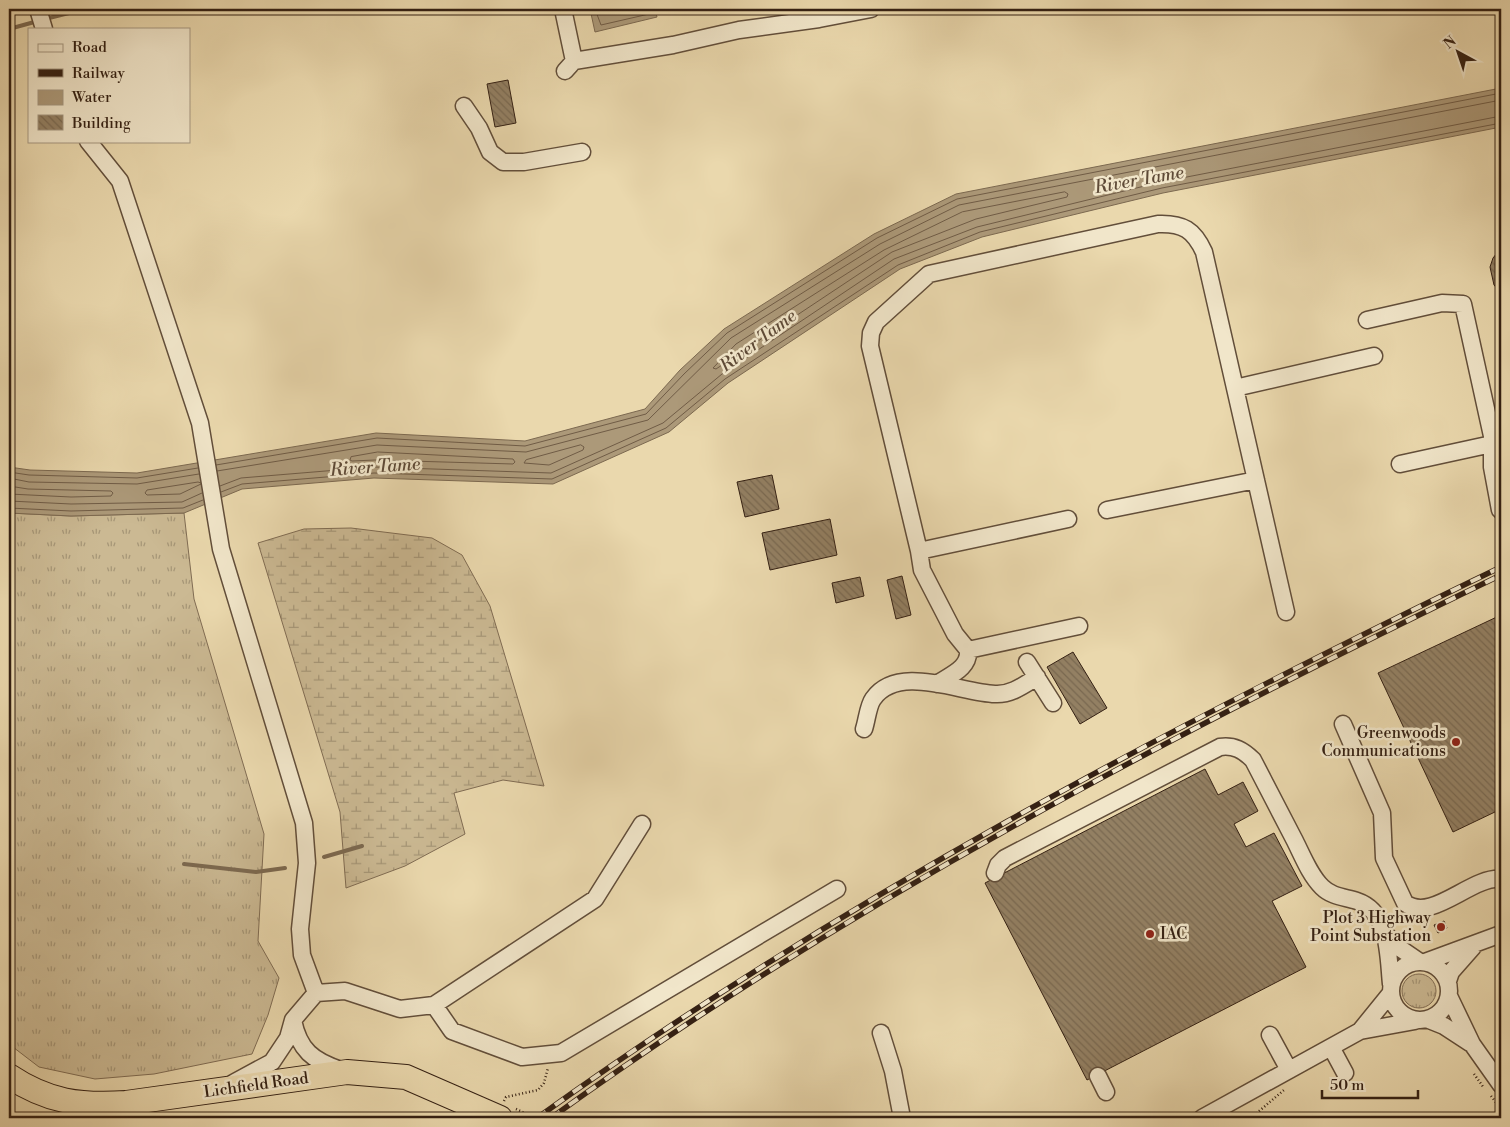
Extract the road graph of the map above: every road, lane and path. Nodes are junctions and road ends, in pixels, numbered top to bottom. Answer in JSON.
{"nodes":[{"id":1,"x":38,"y":9,"type":"edge"},
{"id":2,"x":563,"y":9,"type":"edge"},
{"id":3,"x":871,"y":9,"type":"edge"},
{"id":4,"x":44,"y":28,"type":"edge"},
{"id":5,"x":464,"y":106,"type":"dead end"},
{"id":6,"x":89,"y":142,"type":"edge"},
{"id":7,"x":582,"y":152,"type":"dead end"},
{"id":8,"x":1367,"y":320,"type":"dead end"},
{"id":9,"x":1374,"y":356,"type":"dead end"},
{"id":10,"x":1235,"y":388,"type":"junction"},
{"id":11,"x":1496,"y":443,"type":"edge"},
{"id":12,"x":1400,"y":464,"type":"dead end"},
{"id":13,"x":1256,"y":480,"type":"junction"},
{"id":14,"x":1107,"y":510,"type":"dead end"},
{"id":15,"x":1500,"y":510,"type":"edge"},
{"id":16,"x":1068,"y":519,"type":"dead end"},
{"id":17,"x":919,"y":551,"type":"junction"},
{"id":18,"x":1286,"y":612,"type":"dead end"},
{"id":19,"x":1079,"y":626,"type":"dead end"},
{"id":20,"x":968,"y":650,"type":"junction"},
{"id":21,"x":1027,"y":662,"type":"dead end"},
{"id":22,"x":1037,"y":677,"type":"junction"},
{"id":23,"x":937,"y":684,"type":"junction"},
{"id":24,"x":1053,"y":703,"type":"dead end"},
{"id":25,"x":1343,"y":724,"type":"dead end"},
{"id":26,"x":864,"y":728,"type":"dead end"},
{"id":27,"x":642,"y":824,"type":"dead end"},
{"id":28,"x":995,"y":873,"type":"dead end"},
{"id":29,"x":1501,"y":879,"type":"edge"},
{"id":30,"x":837,"y":889,"type":"dead end"},
{"id":31,"x":1385,"y":934,"type":"junction"},
{"id":32,"x":1501,"y":934,"type":"edge"},
{"id":33,"x":1474,"y":945,"type":"junction"},
{"id":34,"x":1422,"y":962,"type":"junction"},
{"id":35,"x":1390,"y":989,"type":"junction"},
{"id":36,"x":1448,"y":989,"type":"junction"},
{"id":37,"x":316,"y":993,"type":"junction"},
{"id":38,"x":434,"y":1005,"type":"junction"},
{"id":39,"x":294,"y":1020,"type":"junction"},
{"id":40,"x":1422,"y":1020,"type":"junction"},
{"id":41,"x":1360,"y":1031,"type":"junction"},
{"id":42,"x":881,"y":1034,"type":"dead end"},
{"id":43,"x":1270,"y":1035,"type":"dead end"},
{"id":44,"x":1472,"y":1044,"type":"junction"},
{"id":45,"x":1331,"y":1047,"type":"junction"},
{"id":46,"x":549,"y":1054,"type":"junction"},
{"id":47,"x":347,"y":1072,"type":"junction"},
{"id":48,"x":1472,"y":1072,"type":"dead end"},
{"id":49,"x":1345,"y":1073,"type":"dead end"},
{"id":50,"x":9,"y":1076,"type":"edge"},
{"id":51,"x":1098,"y":1076,"type":"dead end"},
{"id":52,"x":1290,"y":1077,"type":"junction"},
{"id":53,"x":1501,"y":1085,"type":"edge"},
{"id":54,"x":221,"y":1090,"type":"junction"},
{"id":55,"x":1106,"y":1092,"type":"dead end"},
{"id":56,"x":1501,"y":1109,"type":"edge"},
{"id":57,"x":9,"y":1110,"type":"edge"},
{"id":58,"x":502,"y":1113,"type":"edge"},
{"id":59,"x":19,"y":1118,"type":"edge"},
{"id":60,"x":535,"y":1118,"type":"edge"},
{"id":61,"x":902,"y":1118,"type":"edge"},
{"id":62,"x":1202,"y":1118,"type":"edge"},
{"id":63,"x":1251,"y":1118,"type":"edge"}],
"edges":[{"from":1,"to":4,"type":"street"},
{"from":2,"to":3,"type":"street"},
{"from":5,"to":7,"type":"street"},
{"from":6,"to":37,"type":"street"},
{"from":8,"to":11,"type":"street"},
{"from":9,"to":10,"type":"street"},
{"from":10,"to":13,"type":"street"},
{"from":10,"to":17,"type":"street"},
{"from":11,"to":12,"type":"street"},
{"from":11,"to":15,"type":"street"},
{"from":13,"to":14,"type":"street"},
{"from":13,"to":18,"type":"street"},
{"from":16,"to":17,"type":"street"},
{"from":17,"to":20,"type":"street"},
{"from":19,"to":20,"type":"street"},
{"from":20,"to":23,"type":"street"},
{"from":21,"to":22,"type":"street"},
{"from":22,"to":23,"type":"street"},
{"from":22,"to":24,"type":"street"},
{"from":23,"to":26,"type":"street"},
{"from":25,"to":29,"type":"street"},
{"from":27,"to":38,"type":"street"},
{"from":28,"to":31,"type":"street"},
{"from":30,"to":46,"type":"street"},
{"from":31,"to":34,"type":"street"},
{"from":31,"to":35,"type":"street"},
{"from":32,"to":33,"type":"street"},
{"from":33,"to":34,"type":"street"},
{"from":33,"to":36,"type":"street"},
{"from":34,"to":35,"type":"street"},
{"from":34,"to":36,"type":"street"},
{"from":35,"to":40,"type":"street"},
{"from":35,"to":41,"type":"street"},
{"from":36,"to":40,"type":"street"},
{"from":36,"to":44,"type":"street"},
{"from":37,"to":38,"type":"street"},
{"from":37,"to":39,"type":"street"},
{"from":38,"to":46,"type":"street"},
{"from":39,"to":47,"type":"street"},
{"from":39,"to":54,"type":"street"},
{"from":40,"to":41,"type":"street"},
{"from":40,"to":44,"type":"street"},
{"from":41,"to":45,"type":"street"},
{"from":42,"to":61,"type":"street"},
{"from":43,"to":52,"type":"street"},
{"from":44,"to":53,"type":"street"},
{"from":45,"to":49,"type":"street"},
{"from":45,"to":52,"type":"street"},
{"from":46,"to":58,"type":"path"},
{"from":47,"to":54,"type":"highway","name":"Lichfield Road"},
{"from":47,"to":58,"type":"highway","name":"Lichfield Road"},
{"from":48,"to":56,"type":"path"},
{"from":50,"to":54,"type":"highway","name":"Lichfield Road"},
{"from":51,"to":55,"type":"street"},
{"from":52,"to":62,"type":"street"},
{"from":52,"to":63,"type":"path"},
{"from":57,"to":59,"type":"path"},
{"from":58,"to":60,"type":"path"}]}
